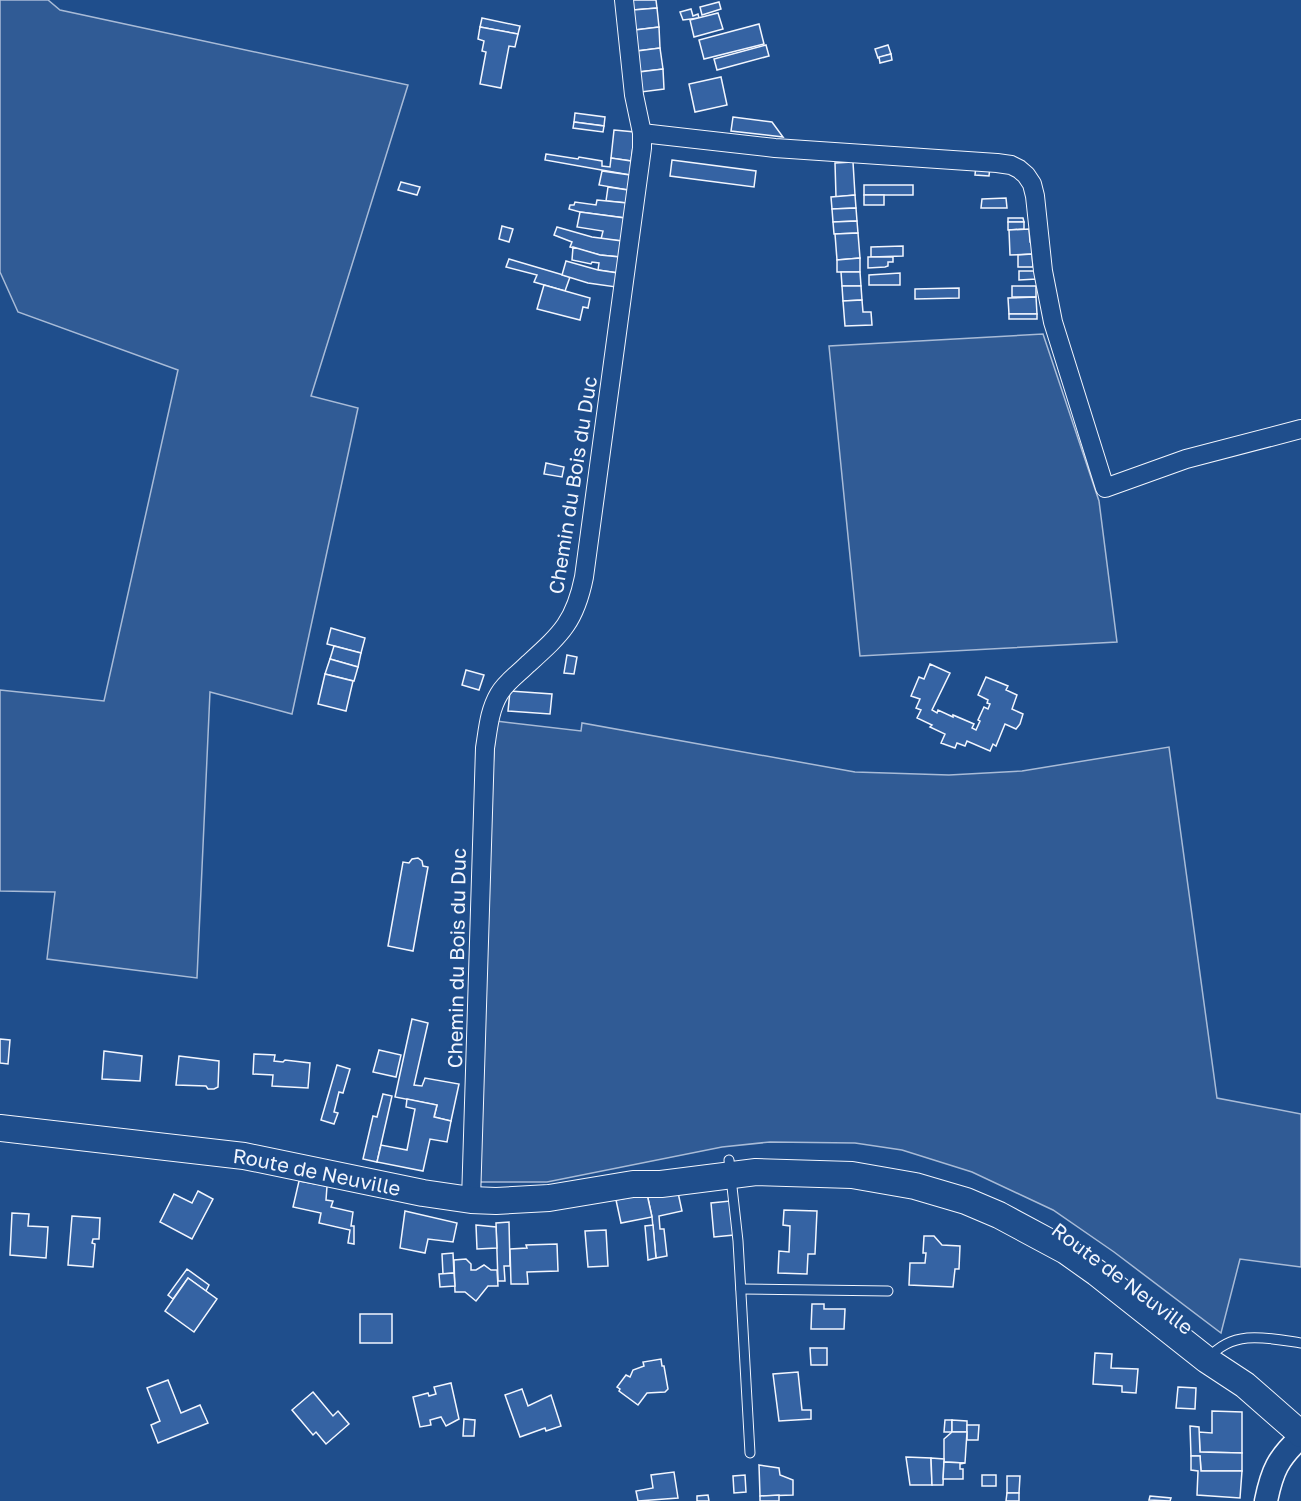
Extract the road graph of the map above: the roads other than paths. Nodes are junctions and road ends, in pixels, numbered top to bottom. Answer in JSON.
{"nodes":[{"id":1,"x":624,"y":0,"type":"edge"},
{"id":2,"x":642,"y":133,"type":"junction"},
{"id":3,"x":1301,"y":429,"type":"edge"},
{"id":4,"x":0,"y":1128,"type":"edge"},
{"id":5,"x":730,"y":1167,"type":"junction"},
{"id":6,"x":471,"y":1200,"type":"junction"},
{"id":7,"x":741,"y":1289,"type":"junction"},
{"id":8,"x":888,"y":1291,"type":"dead end"},
{"id":9,"x":1301,"y":1343,"type":"edge"},
{"id":10,"x":1211,"y":1355,"type":"junction"},
{"id":11,"x":1301,"y":1435,"type":"edge"},
{"id":12,"x":750,"y":1454,"type":"dead end"},
{"id":13,"x":1266,"y":1501,"type":"edge"}],
"edges":[{"from":1,"to":2,"type":"street","name":"Chemin du Bois du Duc"},
{"from":2,"to":3,"type":"street"},
{"from":2,"to":6,"type":"street","name":"Chemin du Bois du Duc"},
{"from":4,"to":6,"type":"main road","name":"Route de Neuville"},
{"from":5,"to":6,"type":"main road","name":"Route de Neuville"},
{"from":5,"to":7,"type":"lane"},
{"from":5,"to":10,"type":"main road","name":"Route de Neuville"},
{"from":7,"to":8,"type":"lane"},
{"from":7,"to":12,"type":"lane"},
{"from":9,"to":10,"type":"lane"},
{"from":10,"to":11,"type":"main road","name":"Route de Neuville"},
{"from":11,"to":13,"type":"street"}]}
